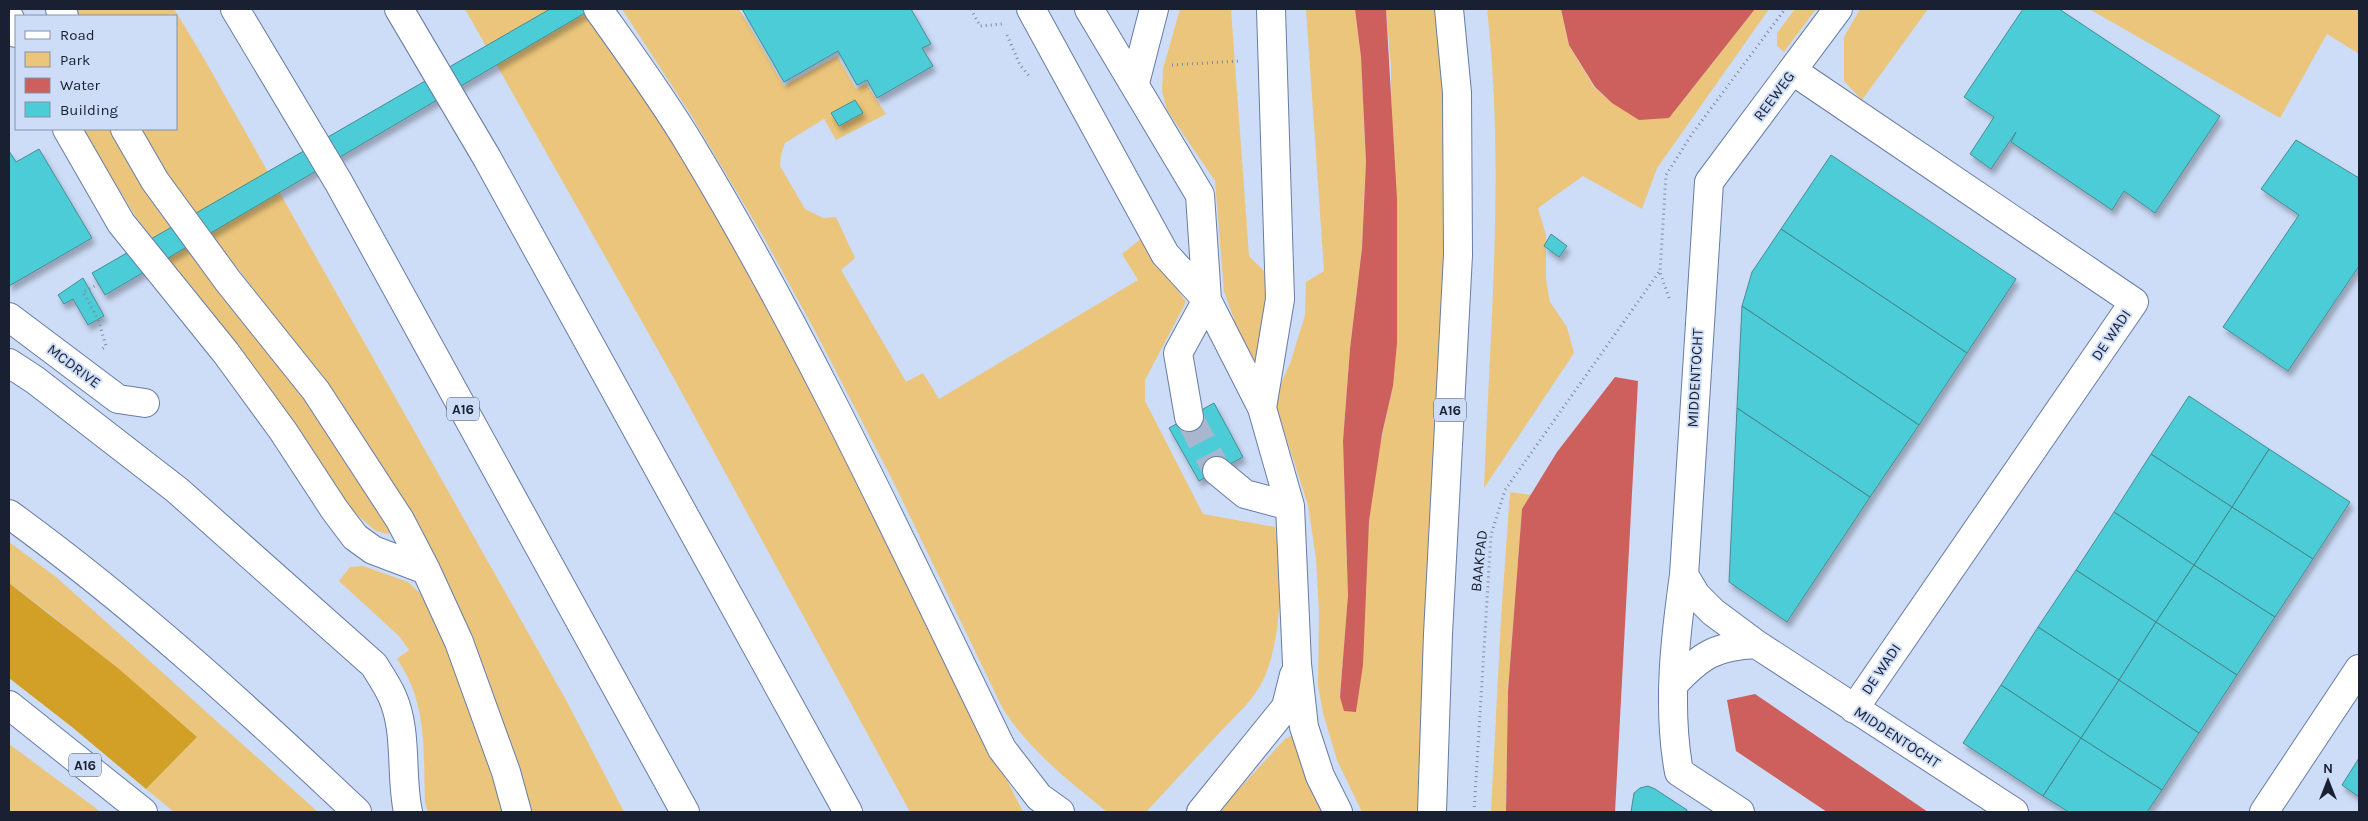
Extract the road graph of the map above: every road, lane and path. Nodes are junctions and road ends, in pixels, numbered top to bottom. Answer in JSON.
{"nodes":[{"id":1,"x":235,"y":9,"type":"edge"},
{"id":2,"x":399,"y":9,"type":"edge"},
{"id":3,"x":598,"y":9,"type":"edge"},
{"id":4,"x":1031,"y":9,"type":"edge"},
{"id":5,"x":1089,"y":9,"type":"edge"},
{"id":6,"x":1154,"y":9,"type":"edge"},
{"id":7,"x":1271,"y":9,"type":"edge"},
{"id":8,"x":1449,"y":9,"type":"edge"},
{"id":9,"x":1838,"y":9,"type":"edge"},
{"id":10,"x":9,"y":17,"type":"edge"},
{"id":11,"x":15,"y":32,"type":"edge"},
{"id":12,"x":1793,"y":71,"type":"junction"},
{"id":13,"x":1135,"y":83,"type":"junction"},
{"id":14,"x":68,"y":130,"type":"edge"},
{"id":15,"x":126,"y":130,"type":"edge"},
{"id":16,"x":1709,"y":182,"type":"joint"},
{"id":17,"x":1660,"y":272,"type":"dead end"},
{"id":18,"x":99,"y":284,"type":"dead end"},
{"id":19,"x":1207,"y":300,"type":"junction"},
{"id":20,"x":9,"y":317,"type":"edge"},
{"id":21,"x":98,"y":319,"type":"dead end"},
{"id":22,"x":9,"y":362,"type":"edge"},
{"id":23,"x":145,"y":403,"type":"dead end"},
{"id":24,"x":1262,"y":408,"type":"junction"},
{"id":25,"x":1189,"y":417,"type":"tunnel mouth"},
{"id":26,"x":1218,"y":471,"type":"tunnel mouth"},
{"id":27,"x":1290,"y":506,"type":"junction"},
{"id":28,"x":9,"y":514,"type":"edge"},
{"id":29,"x":426,"y":570,"type":"junction"},
{"id":30,"x":1684,"y":575,"type":"junction"},
{"id":31,"x":1756,"y":644,"type":"junction"},
{"id":32,"x":1297,"y":664,"type":"junction"},
{"id":33,"x":2359,"y":669,"type":"edge"},
{"id":34,"x":1674,"y":684,"type":"junction"},
{"id":35,"x":9,"y":705,"type":"edge"},
{"id":36,"x":1854,"y":709,"type":"junction"},
{"id":37,"x":143,"y":812,"type":"edge"},
{"id":38,"x":357,"y":812,"type":"edge"},
{"id":39,"x":408,"y":812,"type":"edge"},
{"id":40,"x":517,"y":812,"type":"edge"},
{"id":41,"x":685,"y":812,"type":"edge"},
{"id":42,"x":848,"y":812,"type":"edge"},
{"id":43,"x":1060,"y":812,"type":"edge"},
{"id":44,"x":1200,"y":812,"type":"edge"},
{"id":45,"x":1338,"y":812,"type":"edge"},
{"id":46,"x":1432,"y":812,"type":"edge"},
{"id":47,"x":1474,"y":812,"type":"edge"},
{"id":48,"x":1740,"y":812,"type":"edge"},
{"id":49,"x":2014,"y":812,"type":"edge"},
{"id":50,"x":2264,"y":812,"type":"edge"}],
"edges":[{"from":1,"to":41,"type":"main road","number":"A16"},
{"from":2,"to":42,"type":"main road"},
{"from":3,"to":43,"type":"main road"},
{"from":4,"to":19,"type":"main road"},
{"from":5,"to":13,"type":"main road"},
{"from":6,"to":13,"type":"main road"},
{"from":7,"to":24,"type":"main road"},
{"from":8,"to":46,"type":"main road","number":"A16"},
{"from":9,"to":12,"type":"main road","name":"REEWEG"},
{"from":10,"to":11,"type":"main road"},
{"from":12,"to":16,"type":"main road","name":"REEWEG"},
{"from":12,"to":36,"type":"main road","name":"DE WADI"},
{"from":13,"to":19,"type":"main road"},
{"from":14,"to":29,"type":"main road"},
{"from":15,"to":29,"type":"main road"},
{"from":16,"to":30,"type":"main road","name":"MIDDENTOCHT"},
{"from":17,"to":47,"type":"path","name":"BAAKPAD"},
{"from":18,"to":21,"type":"path"},
{"from":19,"to":24,"type":"main road"},
{"from":19,"to":25,"type":"main road"},
{"from":20,"to":23,"type":"main road","name":"MCDRIVE"},
{"from":22,"to":39,"type":"main road"},
{"from":24,"to":27,"type":"main road"},
{"from":26,"to":27,"type":"main road"},
{"from":27,"to":32,"type":"main road"},
{"from":28,"to":38,"type":"main road"},
{"from":29,"to":40,"type":"main road"},
{"from":30,"to":31,"type":"main road","name":"MIDDENTOCHT"},
{"from":30,"to":34,"type":"main road","name":"MIDDENTOCHT"},
{"from":31,"to":34,"type":"main road"},
{"from":31,"to":36,"type":"main road","name":"MIDDENTOCHT"},
{"from":32,"to":44,"type":"main road"},
{"from":32,"to":45,"type":"main road"},
{"from":33,"to":50,"type":"main road"},
{"from":34,"to":48,"type":"main road","name":"MIDDENTOCHT"},
{"from":35,"to":37,"type":"main road","number":"A16"},
{"from":36,"to":49,"type":"main road","name":"MIDDENTOCHT"}]}
